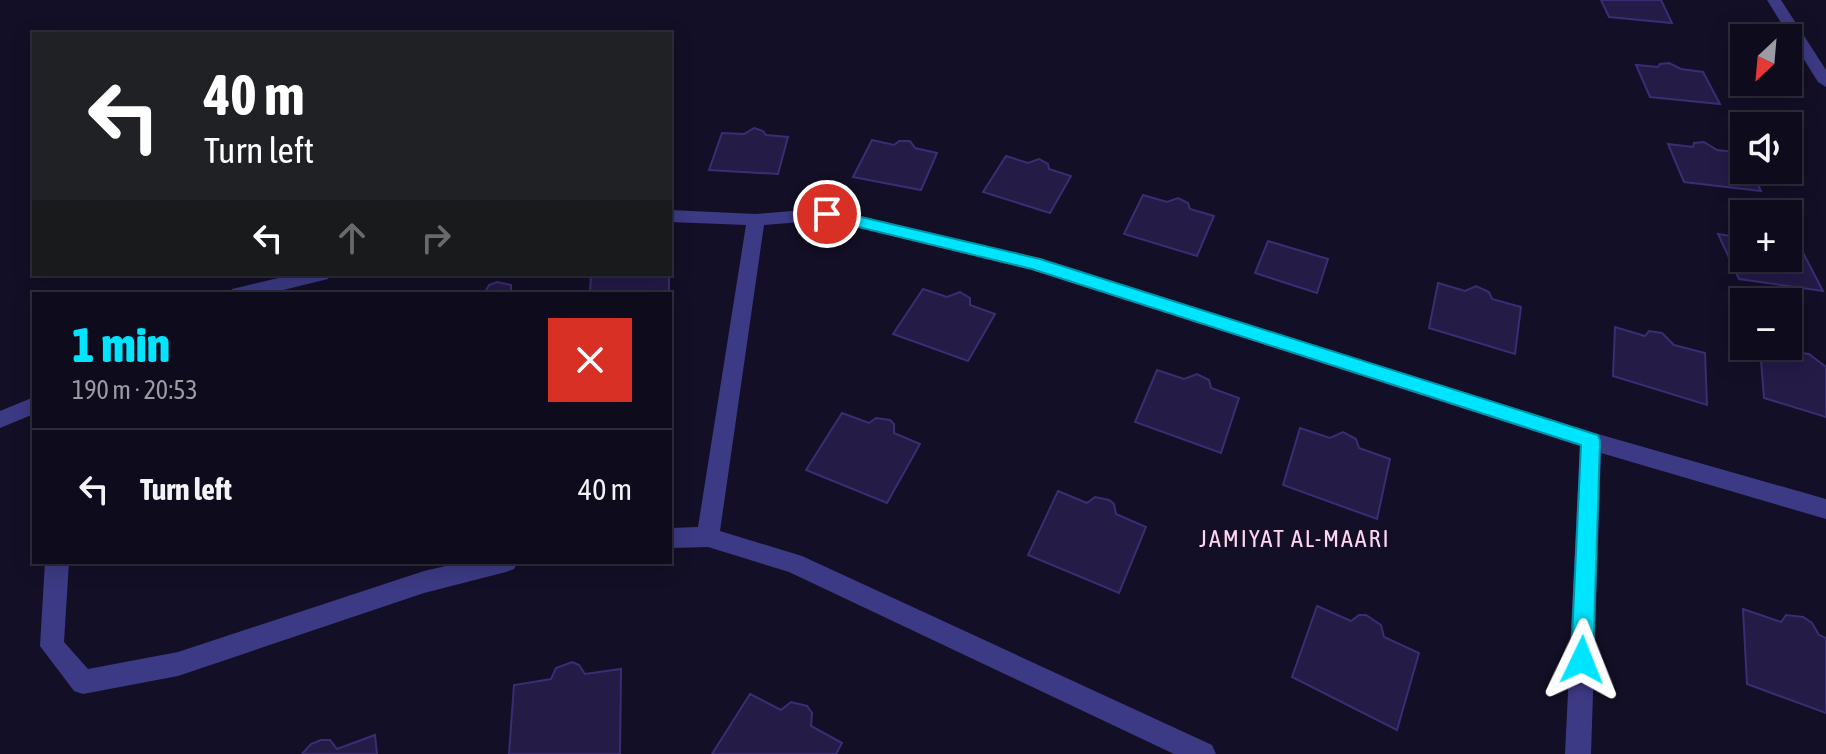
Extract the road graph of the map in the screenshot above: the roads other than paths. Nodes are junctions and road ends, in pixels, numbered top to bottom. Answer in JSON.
{"nodes":[{"id":1,"x":1774,"y":0,"type":"edge"},
{"id":2,"x":1826,"y":82,"type":"edge"},
{"id":3,"x":672,"y":216,"type":"edge"},
{"id":4,"x":756,"y":220,"type":"junction"},
{"id":5,"x":314,"y":276,"type":"edge"},
{"id":6,"x":247,"y":292,"type":"edge"},
{"id":7,"x":32,"y":406,"type":"edge"},
{"id":8,"x":0,"y":420,"type":"edge"},
{"id":9,"x":1591,"y":441,"type":"junction"},
{"id":10,"x":1826,"y":509,"type":"edge"},
{"id":11,"x":708,"y":537,"type":"junction"},
{"id":12,"x":672,"y":538,"type":"edge"},
{"id":13,"x":57,"y":564,"type":"edge"},
{"id":14,"x":498,"y":564,"type":"edge"},
{"id":15,"x":1203,"y":754,"type":"edge"},
{"id":16,"x":1578,"y":754,"type":"edge"}],
"edges":[{"from":1,"to":2,"type":"street"},
{"from":3,"to":4,"type":"street"},
{"from":4,"to":9,"type":"street"},
{"from":4,"to":11,"type":"street"},
{"from":5,"to":6,"type":"street"},
{"from":7,"to":8,"type":"street"},
{"from":9,"to":10,"type":"street"},
{"from":9,"to":16,"type":"street"},
{"from":11,"to":12,"type":"street"},
{"from":11,"to":15,"type":"street"},
{"from":13,"to":14,"type":"street"}]}
